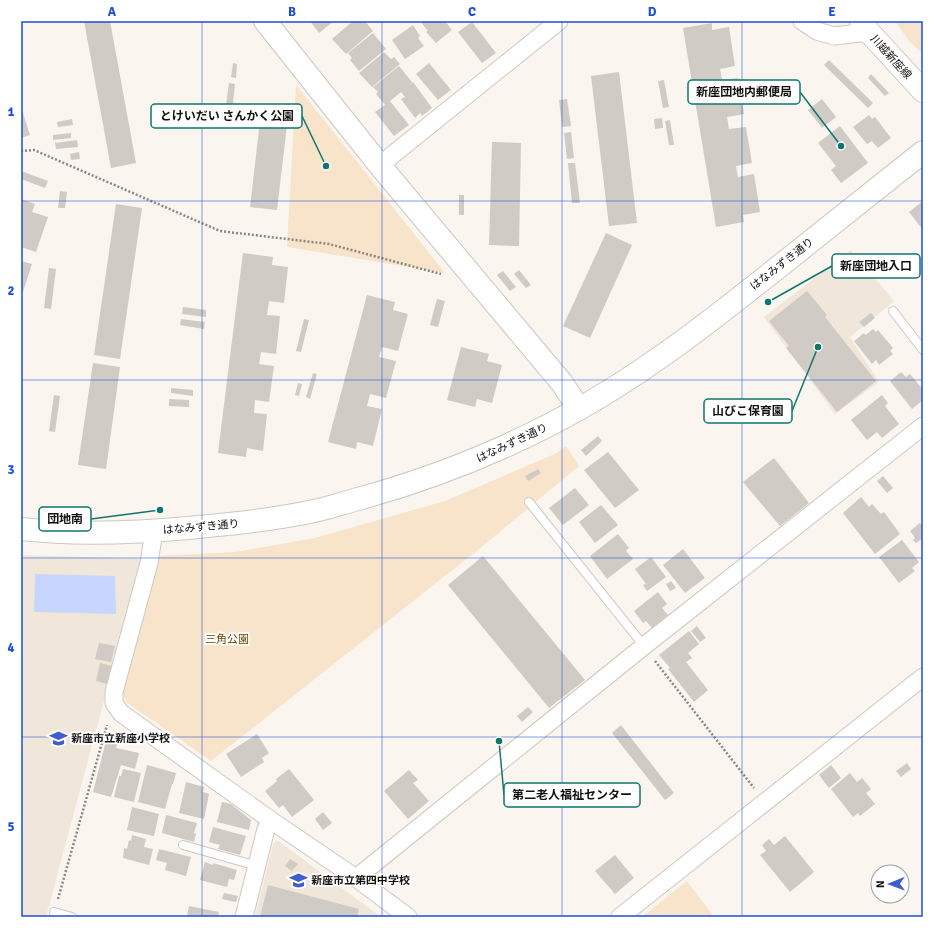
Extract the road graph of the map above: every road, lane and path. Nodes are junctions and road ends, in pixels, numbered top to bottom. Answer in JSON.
{"nodes":[{"id":1,"x":559,"y":21,"type":"edge"},
{"id":2,"x":802,"y":21,"type":"edge"},
{"id":3,"x":268,"y":22,"type":"edge"},
{"id":4,"x":865,"y":26,"type":"edge"},
{"id":5,"x":923,"y":91,"type":"edge"},
{"id":6,"x":21,"y":151,"type":"edge"},
{"id":7,"x":923,"y":152,"type":"edge"},
{"id":8,"x":381,"y":167,"type":"junction"},
{"id":9,"x":447,"y":275,"type":"dead end"},
{"id":10,"x":893,"y":312,"type":"dead end"},
{"id":11,"x":923,"y":350,"type":"edge"},
{"id":12,"x":578,"y":410,"type":"junction"},
{"id":13,"x":923,"y":426,"type":"edge"},
{"id":14,"x":529,"y":502,"type":"dead end"},
{"id":15,"x":21,"y":529,"type":"edge"},
{"id":16,"x":154,"y":531,"type":"junction"},
{"id":17,"x":644,"y":646,"type":"junction"},
{"id":18,"x":923,"y":677,"type":"edge"},
{"id":19,"x":114,"y":703,"type":"junction"},
{"id":20,"x":766,"y":802,"type":"junction"},
{"id":21,"x":272,"y":821,"type":"junction"},
{"id":22,"x":183,"y":846,"type":"dead end"},
{"id":23,"x":256,"y":866,"type":"junction"},
{"id":24,"x":356,"y":878,"type":"junction"},
{"id":25,"x":54,"y":912,"type":"joint"},
{"id":26,"x":72,"y":917,"type":"edge"},
{"id":27,"x":244,"y":917,"type":"edge"},
{"id":28,"x":408,"y":917,"type":"edge"},
{"id":29,"x":620,"y":917,"type":"edge"}],
"edges":[{"from":1,"to":8,"type":"street"},
{"from":2,"to":4,"type":"street"},
{"from":3,"to":8,"type":"street"},
{"from":4,"to":5,"type":"street","name":"川越新座線"},
{"from":6,"to":9,"type":"path"},
{"from":7,"to":12,"type":"street","name":"はなみずき通り"},
{"from":8,"to":12,"type":"street"},
{"from":10,"to":11,"type":"lane"},
{"from":12,"to":16,"type":"street","name":"はなみずき通り"},
{"from":13,"to":17,"type":"street"},
{"from":14,"to":17,"type":"lane"},
{"from":15,"to":16,"type":"street","name":"はなみずき通り"},
{"from":16,"to":19,"type":"street"},
{"from":17,"to":20,"type":"path"},
{"from":17,"to":24,"type":"street"},
{"from":18,"to":20,"type":"street"},
{"from":19,"to":21,"type":"street"},
{"from":19,"to":25,"type":"path"},
{"from":20,"to":29,"type":"street"},
{"from":21,"to":23,"type":"street"},
{"from":21,"to":24,"type":"street"},
{"from":22,"to":23,"type":"lane"},
{"from":23,"to":27,"type":"street"},
{"from":24,"to":28,"type":"street"},
{"from":25,"to":26,"type":"lane"}]}
